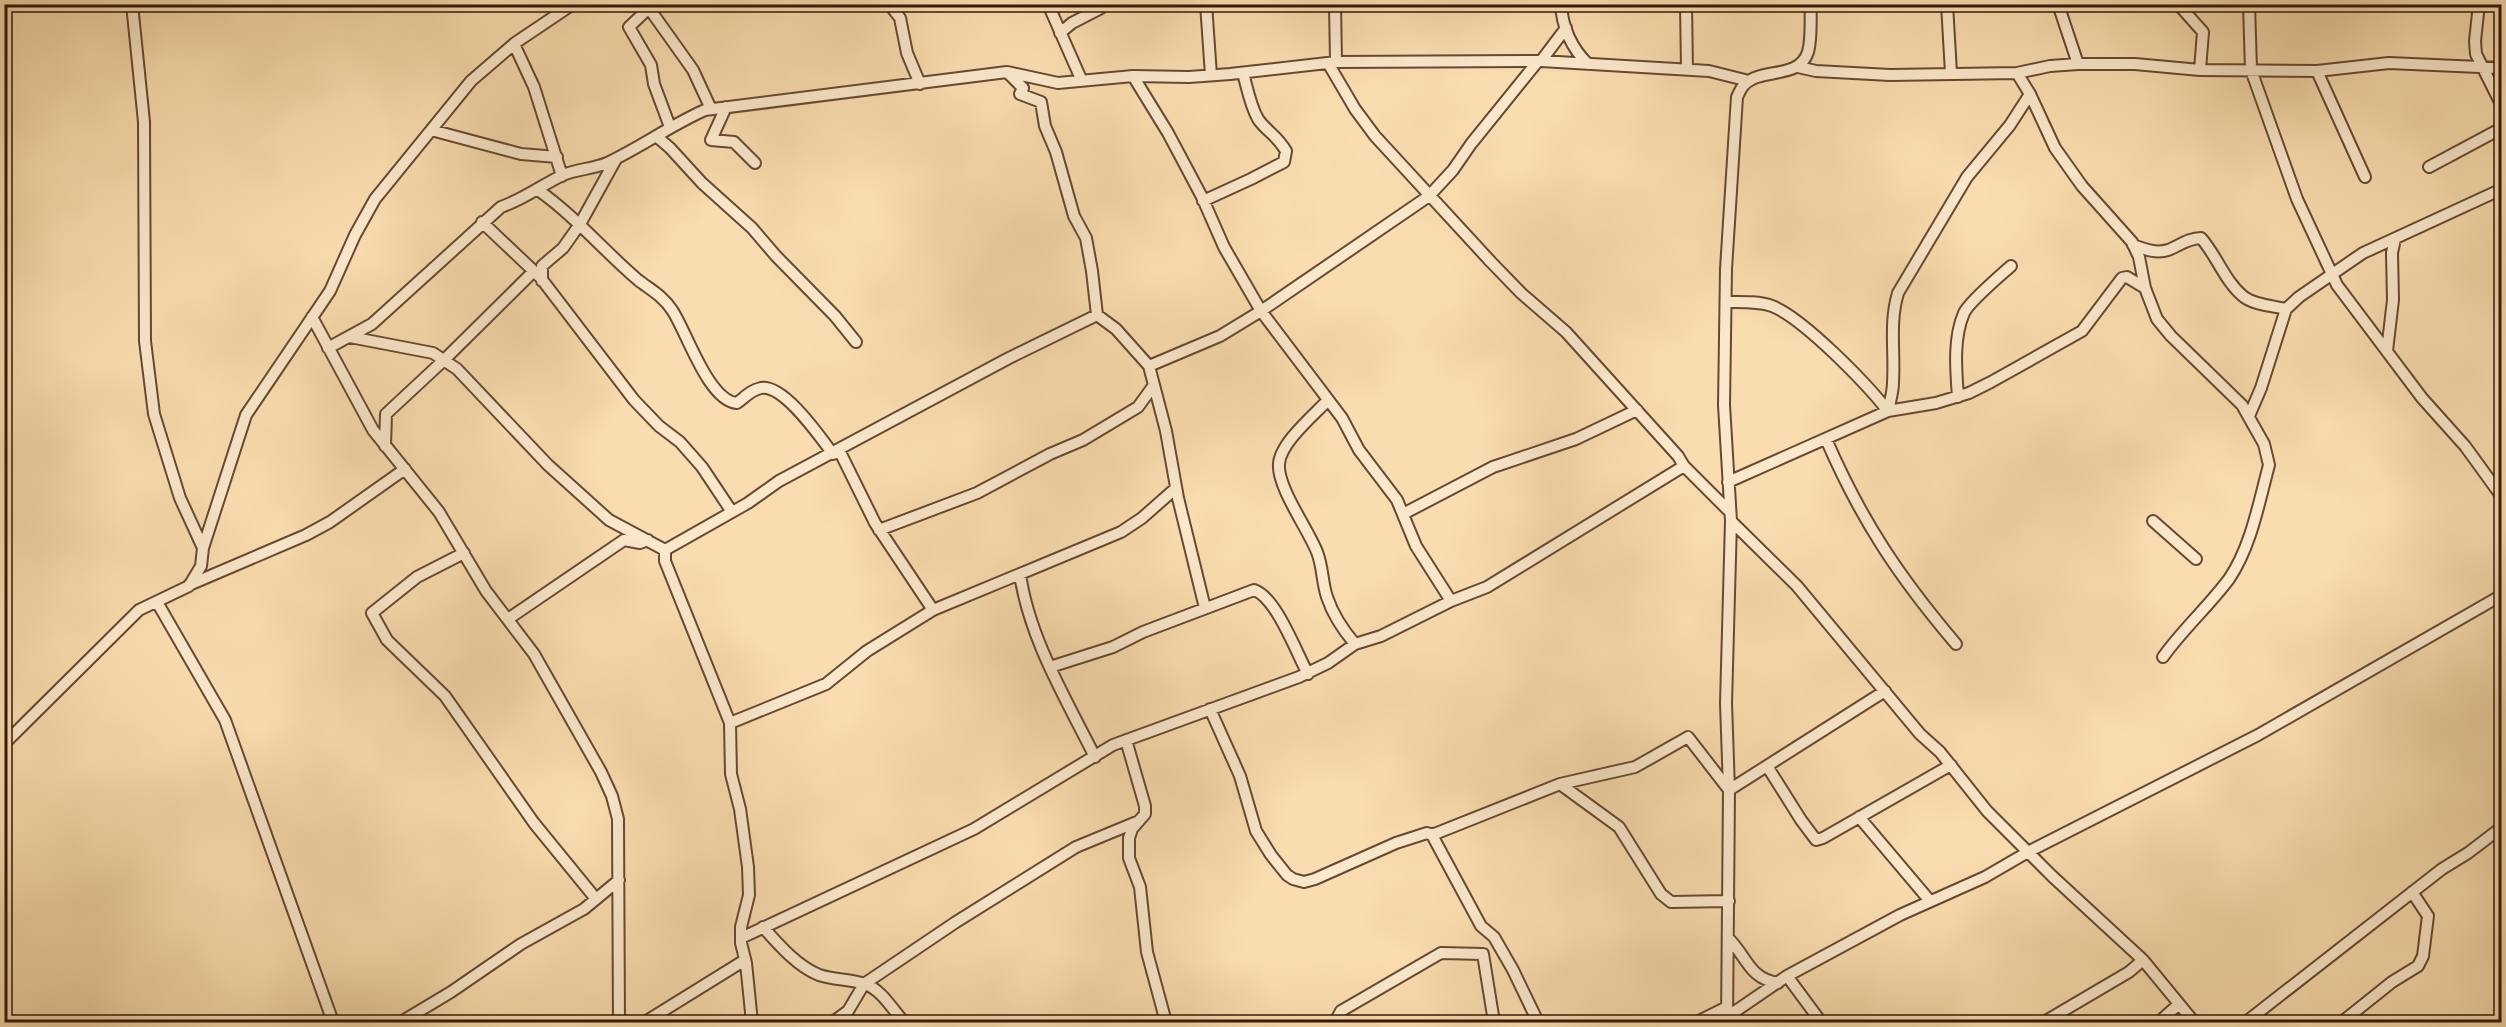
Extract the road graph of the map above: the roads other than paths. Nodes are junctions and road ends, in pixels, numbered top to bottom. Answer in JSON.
{"nodes":[{"id":1,"x":132,"y":4,"type":"edge"},
{"id":2,"x":573,"y":4,"type":"edge"},
{"id":3,"x":889,"y":4,"type":"edge"},
{"id":4,"x":1048,"y":4,"type":"edge"},
{"id":5,"x":1103,"y":4,"type":"edge"},
{"id":6,"x":1206,"y":4,"type":"edge"},
{"id":7,"x":1335,"y":4,"type":"edge"},
{"id":8,"x":1561,"y":4,"type":"edge"},
{"id":9,"x":1686,"y":4,"type":"edge"},
{"id":10,"x":1811,"y":4,"type":"edge"},
{"id":11,"x":1947,"y":4,"type":"edge"},
{"id":12,"x":2058,"y":4,"type":"edge"},
{"id":13,"x":2178,"y":4,"type":"edge"},
{"id":14,"x":2249,"y":4,"type":"edge"},
{"id":15,"x":2479,"y":4,"type":"edge"},
{"id":16,"x":647,"y":6,"type":"edge"},
{"id":17,"x":1566,"y":28,"type":"junction"},
{"id":18,"x":1060,"y":33,"type":"junction"},
{"id":19,"x":514,"y":44,"type":"junction"},
{"id":20,"x":1540,"y":61,"type":"junction"},
{"id":21,"x":1332,"y":63,"type":"junction"},
{"id":22,"x":1588,"y":64,"type":"junction"},
{"id":23,"x":2078,"y":64,"type":"junction"},
{"id":24,"x":1798,"y":67,"type":"junction"},
{"id":25,"x":2481,"y":68,"type":"junction"},
{"id":26,"x":2502,"y":68,"type":"edge"},
{"id":27,"x":1687,"y":70,"type":"junction"},
{"id":28,"x":2200,"y":70,"type":"junction"},
{"id":29,"x":2251,"y":70,"type":"junction"},
{"id":30,"x":2317,"y":71,"type":"junction"},
{"id":31,"x":1007,"y":72,"type":"junction"},
{"id":32,"x":1243,"y":73,"type":"junction"},
{"id":33,"x":1951,"y":73,"type":"junction"},
{"id":34,"x":2017,"y":73,"type":"junction"},
{"id":35,"x":1211,"y":75,"type":"junction"},
{"id":36,"x":1133,"y":76,"type":"junction"},
{"id":37,"x":1081,"y":80,"type":"junction"},
{"id":38,"x":1749,"y":81,"type":"junction"},
{"id":39,"x":920,"y":84,"type":"junction"},
{"id":40,"x":2030,"y":94,"type":"junction"},
{"id":41,"x":2502,"y":106,"type":"edge"},
{"id":42,"x":726,"y":107,"type":"junction"},
{"id":43,"x":711,"y":109,"type":"junction"},
{"id":44,"x":670,"y":127,"type":"junction"},
{"id":45,"x":2502,"y":129,"type":"edge"},
{"id":46,"x":431,"y":130,"type":"junction"},
{"id":47,"x":656,"y":136,"type":"junction"},
{"id":48,"x":557,"y":158,"type":"junction"},
{"id":49,"x":616,"y":158,"type":"junction"},
{"id":50,"x":755,"y":163,"type":"dead end"},
{"id":51,"x":2429,"y":167,"type":"dead end"},
{"id":52,"x":562,"y":176,"type":"junction"},
{"id":53,"x":2365,"y":177,"type":"dead end"},
{"id":54,"x":2502,"y":189,"type":"edge"},
{"id":55,"x":538,"y":190,"type":"junction"},
{"id":56,"x":1429,"y":196,"type":"junction"},
{"id":57,"x":1203,"y":201,"type":"junction"},
{"id":58,"x":482,"y":222,"type":"junction"},
{"id":59,"x":580,"y":224,"type":"junction"},
{"id":60,"x":2395,"y":239,"type":"junction"},
{"id":61,"x":2133,"y":245,"type":"junction"},
{"id":62,"x":2011,"y":266,"type":"dead end"},
{"id":63,"x":534,"y":272,"type":"junction"},
{"id":64,"x":2332,"y":274,"type":"junction"},
{"id":65,"x":541,"y":281,"type":"junction"},
{"id":66,"x":2145,"y":288,"type":"junction"},
{"id":67,"x":1726,"y":302,"type":"junction"},
{"id":68,"x":2286,"y":309,"type":"junction"},
{"id":69,"x":1261,"y":311,"type":"junction"},
{"id":70,"x":1097,"y":315,"type":"junction"},
{"id":71,"x":312,"y":317,"type":"junction"},
{"id":72,"x":350,"y":337,"type":"junction"},
{"id":73,"x":856,"y":342,"type":"dead end"},
{"id":74,"x":328,"y":348,"type":"junction"},
{"id":75,"x":2387,"y":351,"type":"junction"},
{"id":76,"x":444,"y":360,"type":"junction"},
{"id":77,"x":1149,"y":366,"type":"junction"},
{"id":78,"x":1154,"y":385,"type":"junction"},
{"id":79,"x":1958,"y":397,"type":"junction"},
{"id":80,"x":1329,"y":400,"type":"junction"},
{"id":81,"x":1637,"y":410,"type":"junction"},
{"id":82,"x":1888,"y":411,"type":"junction"},
{"id":83,"x":2249,"y":416,"type":"junction"},
{"id":84,"x":1826,"y":439,"type":"junction"},
{"id":85,"x":385,"y":446,"type":"junction"},
{"id":86,"x":836,"y":452,"type":"junction"},
{"id":87,"x":1684,"y":466,"type":"junction"},
{"id":88,"x":405,"y":469,"type":"junction"},
{"id":89,"x":1728,"y":482,"type":"junction"},
{"id":90,"x":1176,"y":488,"type":"junction"},
{"id":91,"x":2502,"y":497,"type":"edge"},
{"id":92,"x":732,"y":512,"type":"junction"},
{"id":93,"x":1404,"y":514,"type":"junction"},
{"id":94,"x":1730,"y":516,"type":"junction"},
{"id":95,"x":2153,"y":521,"type":"dead end"},
{"id":96,"x":879,"y":530,"type":"junction"},
{"id":97,"x":648,"y":540,"type":"junction"},
{"id":98,"x":203,"y":548,"type":"junction"},
{"id":99,"x":665,"y":549,"type":"junction"},
{"id":100,"x":464,"y":553,"type":"junction"},
{"id":101,"x":2196,"y":559,"type":"dead end"},
{"id":102,"x":1020,"y":574,"type":"junction"},
{"id":103,"x":189,"y":586,"type":"junction"},
{"id":104,"x":2502,"y":594,"type":"edge"},
{"id":105,"x":157,"y":602,"type":"junction"},
{"id":106,"x":1451,"y":602,"type":"junction"},
{"id":107,"x":1205,"y":608,"type":"junction"},
{"id":108,"x":933,"y":610,"type":"junction"},
{"id":109,"x":508,"y":619,"type":"junction"},
{"id":110,"x":1355,"y":644,"type":"junction"},
{"id":111,"x":1956,"y":645,"type":"dead end"},
{"id":112,"x":2163,"y":657,"type":"dead end"},
{"id":113,"x":1050,"y":667,"type":"junction"},
{"id":114,"x":1308,"y":674,"type":"junction"},
{"id":115,"x":1885,"y":691,"type":"junction"},
{"id":116,"x":1210,"y":709,"type":"junction"},
{"id":117,"x":730,"y":723,"type":"junction"},
{"id":118,"x":1126,"y":740,"type":"junction"},
{"id":119,"x":4,"y":744,"type":"edge"},
{"id":120,"x":1095,"y":757,"type":"junction"},
{"id":121,"x":1951,"y":765,"type":"junction"},
{"id":122,"x":1767,"y":766,"type":"junction"},
{"id":123,"x":1560,"y":784,"type":"junction"},
{"id":124,"x":1729,"y":790,"type":"junction"},
{"id":125,"x":1859,"y":817,"type":"junction"},
{"id":126,"x":1139,"y":820,"type":"junction"},
{"id":127,"x":2502,"y":827,"type":"edge"},
{"id":128,"x":1432,"y":835,"type":"junction"},
{"id":129,"x":2028,"y":852,"type":"junction"},
{"id":130,"x":620,"y":880,"type":"junction"},
{"id":131,"x":2412,"y":892,"type":"junction"},
{"id":132,"x":596,"y":899,"type":"junction"},
{"id":133,"x":1729,"y":901,"type":"junction"},
{"id":134,"x":1930,"y":901,"type":"junction"},
{"id":135,"x":763,"y":927,"type":"junction"},
{"id":136,"x":741,"y":938,"type":"junction"},
{"id":137,"x":1728,"y":938,"type":"junction"},
{"id":138,"x":745,"y":960,"type":"junction"},
{"id":139,"x":2143,"y":960,"type":"junction"},
{"id":140,"x":1782,"y":980,"type":"junction"},
{"id":141,"x":864,"y":984,"type":"junction"},
{"id":142,"x":2179,"y":1004,"type":"junction"},
{"id":143,"x":1727,"y":1015,"type":"edge"},
{"id":144,"x":333,"y":1023,"type":"edge"},
{"id":145,"x":400,"y":1023,"type":"edge"},
{"id":146,"x":620,"y":1023,"type":"edge"},
{"id":147,"x":645,"y":1023,"type":"edge"},
{"id":148,"x":752,"y":1023,"type":"edge"},
{"id":149,"x":833,"y":1023,"type":"edge"},
{"id":150,"x":904,"y":1023,"type":"edge"},
{"id":151,"x":1166,"y":1023,"type":"edge"},
{"id":152,"x":1335,"y":1023,"type":"edge"},
{"id":153,"x":1494,"y":1023,"type":"edge"},
{"id":154,"x":1538,"y":1023,"type":"edge"},
{"id":155,"x":1697,"y":1023,"type":"edge"},
{"id":156,"x":1821,"y":1023,"type":"edge"},
{"id":157,"x":2044,"y":1023,"type":"edge"},
{"id":158,"x":2159,"y":1023,"type":"edge"},
{"id":159,"x":2194,"y":1023,"type":"edge"},
{"id":160,"x":2246,"y":1023,"type":"edge"},
{"id":161,"x":2342,"y":1023,"type":"edge"}],
"edges":[{"from":1,"to":98,"type":"street"},
{"from":2,"to":19,"type":"street"},
{"from":3,"to":39,"type":"street"},
{"from":4,"to":18,"type":"street"},
{"from":5,"to":18,"type":"street"},
{"from":6,"to":35,"type":"street"},
{"from":7,"to":21,"type":"street"},
{"from":8,"to":17,"type":"street"},
{"from":9,"to":27,"type":"street"},
{"from":10,"to":24,"type":"street"},
{"from":11,"to":33,"type":"street"},
{"from":12,"to":23,"type":"street"},
{"from":13,"to":28,"type":"street"},
{"from":14,"to":29,"type":"street"},
{"from":15,"to":25,"type":"street"},
{"from":16,"to":43,"type":"street"},
{"from":16,"to":44,"type":"street"},
{"from":17,"to":20,"type":"street"},
{"from":17,"to":22,"type":"street"},
{"from":18,"to":37,"type":"street"},
{"from":19,"to":46,"type":"street"},
{"from":19,"to":48,"type":"street"},
{"from":20,"to":21,"type":"street"},
{"from":20,"to":22,"type":"street"},
{"from":20,"to":56,"type":"street"},
{"from":21,"to":32,"type":"street"},
{"from":21,"to":56,"type":"street"},
{"from":22,"to":27,"type":"street"},
{"from":23,"to":28,"type":"street"},
{"from":23,"to":34,"type":"street"},
{"from":24,"to":33,"type":"street"},
{"from":24,"to":38,"type":"street"},
{"from":25,"to":26,"type":"street"},
{"from":25,"to":30,"type":"street"},
{"from":25,"to":41,"type":"street"},
{"from":27,"to":38,"type":"street"},
{"from":28,"to":29,"type":"street"},
{"from":29,"to":30,"type":"street"},
{"from":29,"to":64,"type":"street"},
{"from":30,"to":53,"type":"street"},
{"from":31,"to":37,"type":"street"},
{"from":31,"to":39,"type":"street"},
{"from":31,"to":70,"type":"street"},
{"from":32,"to":35,"type":"street"},
{"from":32,"to":57,"type":"street"},
{"from":33,"to":34,"type":"street"},
{"from":34,"to":40,"type":"street"},
{"from":35,"to":36,"type":"street"},
{"from":36,"to":37,"type":"street"},
{"from":36,"to":57,"type":"street"},
{"from":38,"to":67,"type":"street"},
{"from":39,"to":42,"type":"street"},
{"from":40,"to":61,"type":"street"},
{"from":40,"to":82,"type":"street"},
{"from":42,"to":43,"type":"street"},
{"from":42,"to":50,"type":"street"},
{"from":43,"to":44,"type":"street"},
{"from":44,"to":47,"type":"street"},
{"from":45,"to":51,"type":"street"},
{"from":46,"to":48,"type":"street"},
{"from":46,"to":71,"type":"street"},
{"from":47,"to":49,"type":"street"},
{"from":47,"to":73,"type":"street"},
{"from":48,"to":52,"type":"street"},
{"from":49,"to":52,"type":"street"},
{"from":49,"to":59,"type":"street"},
{"from":52,"to":55,"type":"street"},
{"from":54,"to":60,"type":"street"},
{"from":55,"to":58,"type":"street"},
{"from":55,"to":59,"type":"street"},
{"from":56,"to":69,"type":"street"},
{"from":56,"to":81,"type":"street"},
{"from":57,"to":69,"type":"street"},
{"from":58,"to":63,"type":"street"},
{"from":58,"to":72,"type":"street"},
{"from":59,"to":65,"type":"street"},
{"from":59,"to":86,"type":"street"},
{"from":60,"to":64,"type":"street"},
{"from":60,"to":75,"type":"street"},
{"from":61,"to":66,"type":"street"},
{"from":61,"to":68,"type":"street"},
{"from":62,"to":79,"type":"street"},
{"from":63,"to":65,"type":"street"},
{"from":63,"to":76,"type":"street"},
{"from":64,"to":68,"type":"street"},
{"from":64,"to":75,"type":"street"},
{"from":65,"to":92,"type":"street"},
{"from":66,"to":79,"type":"street"},
{"from":66,"to":83,"type":"street"},
{"from":67,"to":82,"type":"street"},
{"from":67,"to":89,"type":"street"},
{"from":68,"to":83,"type":"street"},
{"from":69,"to":77,"type":"street"},
{"from":69,"to":80,"type":"street"},
{"from":70,"to":77,"type":"street"},
{"from":70,"to":86,"type":"street"},
{"from":71,"to":74,"type":"street"},
{"from":71,"to":98,"type":"street"},
{"from":72,"to":74,"type":"street"},
{"from":72,"to":76,"type":"street"},
{"from":74,"to":85,"type":"street"},
{"from":75,"to":91,"type":"street"},
{"from":76,"to":85,"type":"street"},
{"from":76,"to":97,"type":"street"},
{"from":77,"to":78,"type":"street"},
{"from":78,"to":90,"type":"street"},
{"from":78,"to":96,"type":"street"},
{"from":79,"to":82,"type":"street"},
{"from":80,"to":93,"type":"street"},
{"from":80,"to":110,"type":"street"},
{"from":81,"to":87,"type":"street"},
{"from":81,"to":93,"type":"street"},
{"from":82,"to":84,"type":"street"},
{"from":83,"to":112,"type":"street"},
{"from":84,"to":89,"type":"street"},
{"from":84,"to":111,"type":"street"},
{"from":85,"to":88,"type":"street"},
{"from":86,"to":92,"type":"street"},
{"from":86,"to":96,"type":"street"},
{"from":87,"to":94,"type":"street"},
{"from":87,"to":106,"type":"street"},
{"from":88,"to":100,"type":"street"},
{"from":88,"to":103,"type":"street"},
{"from":89,"to":94,"type":"street"},
{"from":90,"to":102,"type":"street"},
{"from":90,"to":107,"type":"street"},
{"from":92,"to":99,"type":"street"},
{"from":93,"to":106,"type":"street"},
{"from":94,"to":115,"type":"street"},
{"from":94,"to":124,"type":"street"},
{"from":95,"to":101,"type":"street"},
{"from":96,"to":108,"type":"street"},
{"from":97,"to":99,"type":"street"},
{"from":97,"to":109,"type":"street"},
{"from":98,"to":103,"type":"street"},
{"from":99,"to":117,"type":"street"},
{"from":100,"to":109,"type":"street"},
{"from":100,"to":132,"type":"street"},
{"from":102,"to":108,"type":"street"},
{"from":102,"to":113,"type":"street"},
{"from":103,"to":105,"type":"street"},
{"from":104,"to":129,"type":"street"},
{"from":105,"to":119,"type":"street"},
{"from":105,"to":144,"type":"street"},
{"from":106,"to":110,"type":"street"},
{"from":107,"to":113,"type":"street"},
{"from":107,"to":114,"type":"street"},
{"from":108,"to":117,"type":"street"},
{"from":109,"to":130,"type":"street"},
{"from":110,"to":114,"type":"street"},
{"from":113,"to":120,"type":"street"},
{"from":114,"to":116,"type":"street"},
{"from":115,"to":121,"type":"street"},
{"from":115,"to":122,"type":"street"},
{"from":116,"to":118,"type":"street"},
{"from":116,"to":128,"type":"street"},
{"from":117,"to":136,"type":"street"},
{"from":118,"to":120,"type":"street"},
{"from":118,"to":126,"type":"street"},
{"from":120,"to":135,"type":"street"},
{"from":121,"to":125,"type":"street"},
{"from":121,"to":129,"type":"street"},
{"from":122,"to":124,"type":"street"},
{"from":122,"to":125,"type":"street"},
{"from":123,"to":124,"type":"street"},
{"from":123,"to":128,"type":"street"},
{"from":123,"to":133,"type":"street"},
{"from":124,"to":133,"type":"street"},
{"from":125,"to":134,"type":"street"},
{"from":126,"to":141,"type":"street"},
{"from":126,"to":151,"type":"street"},
{"from":127,"to":131,"type":"street"},
{"from":128,"to":154,"type":"street"},
{"from":129,"to":134,"type":"street"},
{"from":129,"to":139,"type":"street"},
{"from":130,"to":132,"type":"street"},
{"from":130,"to":146,"type":"street"},
{"from":131,"to":160,"type":"street"},
{"from":131,"to":161,"type":"street"},
{"from":132,"to":145,"type":"street"},
{"from":133,"to":137,"type":"street"},
{"from":134,"to":140,"type":"street"},
{"from":135,"to":136,"type":"street"},
{"from":135,"to":141,"type":"street"},
{"from":136,"to":138,"type":"street"},
{"from":137,"to":140,"type":"street"},
{"from":137,"to":143,"type":"street"},
{"from":138,"to":147,"type":"street"},
{"from":138,"to":148,"type":"street"},
{"from":139,"to":142,"type":"street"},
{"from":139,"to":157,"type":"street"},
{"from":140,"to":143,"type":"street"},
{"from":140,"to":156,"type":"street"},
{"from":141,"to":149,"type":"street"},
{"from":141,"to":150,"type":"street"},
{"from":142,"to":158,"type":"street"},
{"from":142,"to":159,"type":"street"},
{"from":143,"to":155,"type":"street"},
{"from":152,"to":153,"type":"street"}]}
